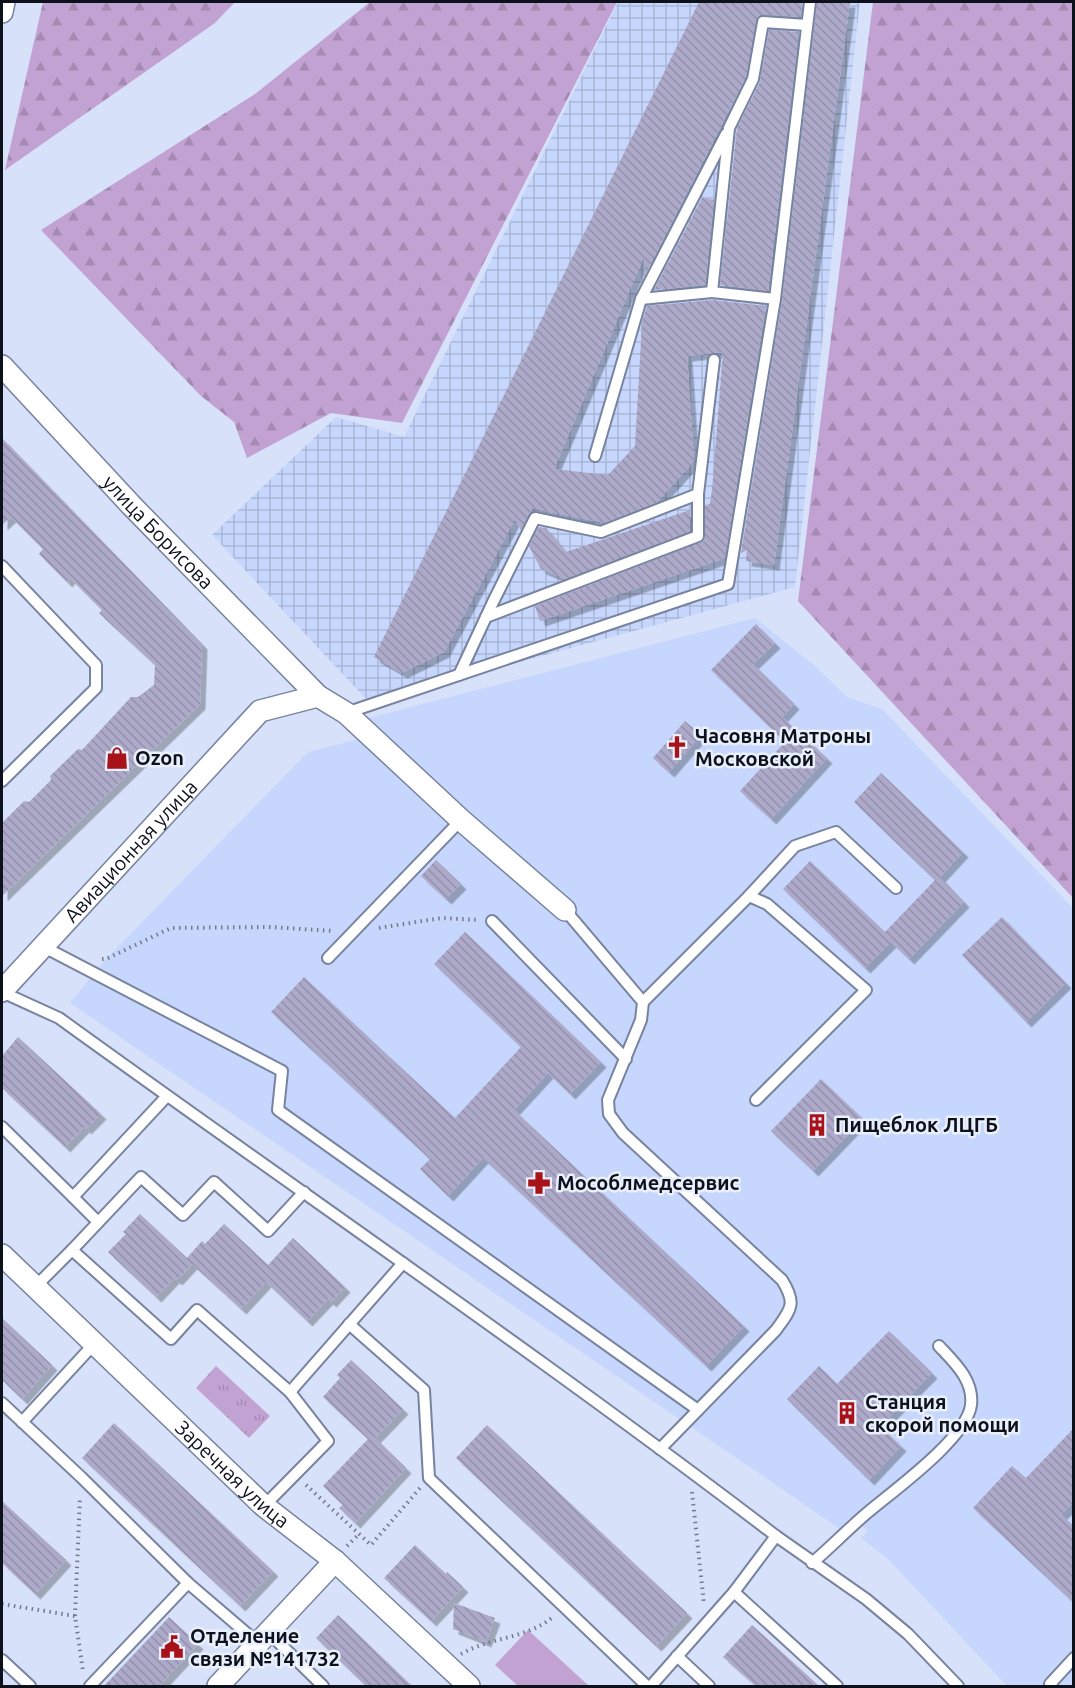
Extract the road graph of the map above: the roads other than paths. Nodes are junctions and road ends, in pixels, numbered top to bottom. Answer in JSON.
{"nodes":[{"id":1,"x":4,"y":2,"type":"edge"},
{"id":2,"x":810,"y":2,"type":"edge"},
{"id":3,"x":2,"y":12,"type":"edge"},
{"id":4,"x":807,"y":25,"type":"junction"},
{"id":5,"x":729,"y":128,"type":"junction"},
{"id":6,"x":712,"y":292,"type":"junction"},
{"id":7,"x":641,"y":299,"type":"junction"},
{"id":8,"x":775,"y":299,"type":"junction"},
{"id":9,"x":714,"y":360,"type":"dead end"},
{"id":10,"x":2,"y":366,"type":"edge"},
{"id":11,"x":596,"y":456,"type":"dead end"},
{"id":12,"x":698,"y":494,"type":"junction"},
{"id":13,"x":2,"y":566,"type":"edge"},
{"id":14,"x":486,"y":617,"type":"junction"},
{"id":15,"x":459,"y":675,"type":"junction"},
{"id":16,"x":318,"y":696,"type":"junction"},
{"id":17,"x":346,"y":713,"type":"junction"},
{"id":18,"x":2,"y":781,"type":"edge"},
{"id":19,"x":460,"y":820,"type":"junction"},
{"id":20,"x":896,"y":888,"type":"dead end"},
{"id":21,"x":750,"y":896,"type":"junction"},
{"id":22,"x":565,"y":910,"type":"joint"},
{"id":23,"x":492,"y":921,"type":"road end"},
{"id":24,"x":42,"y":946,"type":"junction"},
{"id":25,"x":328,"y":958,"type":"dead end"},
{"id":26,"x":2,"y":991,"type":"edge"},
{"id":27,"x":643,"y":1002,"type":"junction"},
{"id":28,"x":626,"y":1059,"type":"junction"},
{"id":29,"x":167,"y":1096,"type":"junction"},
{"id":30,"x":756,"y":1100,"type":"dead end"},
{"id":31,"x":2,"y":1127,"type":"edge"},
{"id":32,"x":304,"y":1192,"type":"junction"},
{"id":33,"x":73,"y":1197,"type":"junction"},
{"id":34,"x":98,"y":1222,"type":"junction"},
{"id":35,"x":72,"y":1250,"type":"junction"},
{"id":36,"x":2,"y":1255,"type":"edge"},
{"id":37,"x":403,"y":1263,"type":"junction"},
{"id":38,"x":34,"y":1287,"type":"junction"},
{"id":39,"x":349,"y":1324,"type":"junction"},
{"id":40,"x":94,"y":1344,"type":"junction"},
{"id":41,"x":939,"y":1346,"type":"dead end"},
{"id":42,"x":290,"y":1392,"type":"junction"},
{"id":43,"x":2,"y":1403,"type":"edge"},
{"id":44,"x":698,"y":1410,"type":"junction"},
{"id":45,"x":22,"y":1422,"type":"junction"},
{"id":46,"x":660,"y":1449,"type":"junction"},
{"id":47,"x":264,"y":1506,"type":"junction"},
{"id":48,"x":776,"y":1536,"type":"junction"},
{"id":49,"x":335,"y":1561,"type":"junction"},
{"id":50,"x":812,"y":1563,"type":"junction"},
{"id":51,"x":188,"y":1583,"type":"junction"},
{"id":52,"x":734,"y":1592,"type":"junction"},
{"id":53,"x":263,"y":1638,"type":"junction"},
{"id":54,"x":676,"y":1656,"type":"junction"},
{"id":55,"x":1074,"y":1658,"type":"edge"},
{"id":56,"x":2,"y":1660,"type":"edge"},
{"id":57,"x":30,"y":1686,"type":"edge"},
{"id":58,"x":90,"y":1686,"type":"edge"},
{"id":59,"x":218,"y":1686,"type":"edge"},
{"id":60,"x":323,"y":1686,"type":"edge"},
{"id":61,"x":470,"y":1686,"type":"edge"},
{"id":62,"x":649,"y":1686,"type":"edge"},
{"id":63,"x":709,"y":1686,"type":"edge"},
{"id":64,"x":837,"y":1686,"type":"edge"},
{"id":65,"x":958,"y":1686,"type":"edge"},
{"id":66,"x":1052,"y":1686,"type":"edge"}],
"edges":[{"from":1,"to":3,"type":"street"},
{"from":2,"to":4,"type":"lane"},
{"from":4,"to":5,"type":"lane"},
{"from":4,"to":8,"type":"lane"},
{"from":5,"to":6,"type":"lane"},
{"from":5,"to":7,"type":"lane"},
{"from":6,"to":7,"type":"lane"},
{"from":6,"to":8,"type":"lane"},
{"from":7,"to":11,"type":"lane"},
{"from":8,"to":15,"type":"lane"},
{"from":9,"to":12,"type":"lane"},
{"from":10,"to":16,"type":"street","name":"улица Борисова"},
{"from":12,"to":14,"type":"lane"},
{"from":12,"to":14,"type":"lane"},
{"from":13,"to":18,"type":"lane"},
{"from":14,"to":15,"type":"lane"},
{"from":15,"to":17,"type":"lane"},
{"from":16,"to":17,"type":"street","name":"улица Борисова"},
{"from":16,"to":24,"type":"street","name":"Авиационная улица"},
{"from":17,"to":19,"type":"street","name":"улица Борисова"},
{"from":19,"to":22,"type":"street","name":"улица Борисова"},
{"from":19,"to":25,"type":"lane"},
{"from":20,"to":21,"type":"lane"},
{"from":21,"to":27,"type":"lane"},
{"from":21,"to":30,"type":"lane"},
{"from":22,"to":27,"type":"lane"},
{"from":23,"to":28,"type":"lane"},
{"from":24,"to":26,"type":"street","name":"Авиационная улица"},
{"from":24,"to":44,"type":"lane"},
{"from":26,"to":29,"type":"lane"},
{"from":27,"to":28,"type":"lane"},
{"from":28,"to":44,"type":"lane"},
{"from":29,"to":32,"type":"lane"},
{"from":29,"to":33,"type":"lane"},
{"from":31,"to":33,"type":"lane"},
{"from":32,"to":34,"type":"lane"},
{"from":32,"to":37,"type":"lane"},
{"from":33,"to":34,"type":"lane"},
{"from":34,"to":35,"type":"lane"},
{"from":35,"to":38,"type":"lane"},
{"from":35,"to":42,"type":"lane"},
{"from":36,"to":38,"type":"street","name":"Заречная улица"},
{"from":37,"to":39,"type":"lane"},
{"from":37,"to":46,"type":"lane"},
{"from":38,"to":40,"type":"street","name":"Заречная улица"},
{"from":39,"to":42,"type":"lane"},
{"from":39,"to":62,"type":"lane"},
{"from":40,"to":45,"type":"lane"},
{"from":40,"to":47,"type":"street","name":"Заречная улица"},
{"from":41,"to":50,"type":"lane"},
{"from":42,"to":47,"type":"lane"},
{"from":43,"to":45,"type":"lane"},
{"from":44,"to":46,"type":"lane"},
{"from":45,"to":51,"type":"lane"},
{"from":46,"to":48,"type":"lane"},
{"from":47,"to":49,"type":"street","name":"Заречная улица"},
{"from":48,"to":50,"type":"lane"},
{"from":48,"to":52,"type":"lane"},
{"from":49,"to":53,"type":"street"},
{"from":49,"to":61,"type":"street","name":"Заречная улица"},
{"from":50,"to":65,"type":"lane"},
{"from":51,"to":53,"type":"lane"},
{"from":51,"to":58,"type":"lane"},
{"from":52,"to":54,"type":"lane"},
{"from":52,"to":64,"type":"lane"},
{"from":53,"to":59,"type":"street"},
{"from":53,"to":60,"type":"lane"},
{"from":54,"to":62,"type":"lane"},
{"from":54,"to":63,"type":"lane"},
{"from":55,"to":66,"type":"lane"},
{"from":56,"to":57,"type":"lane"}]}
